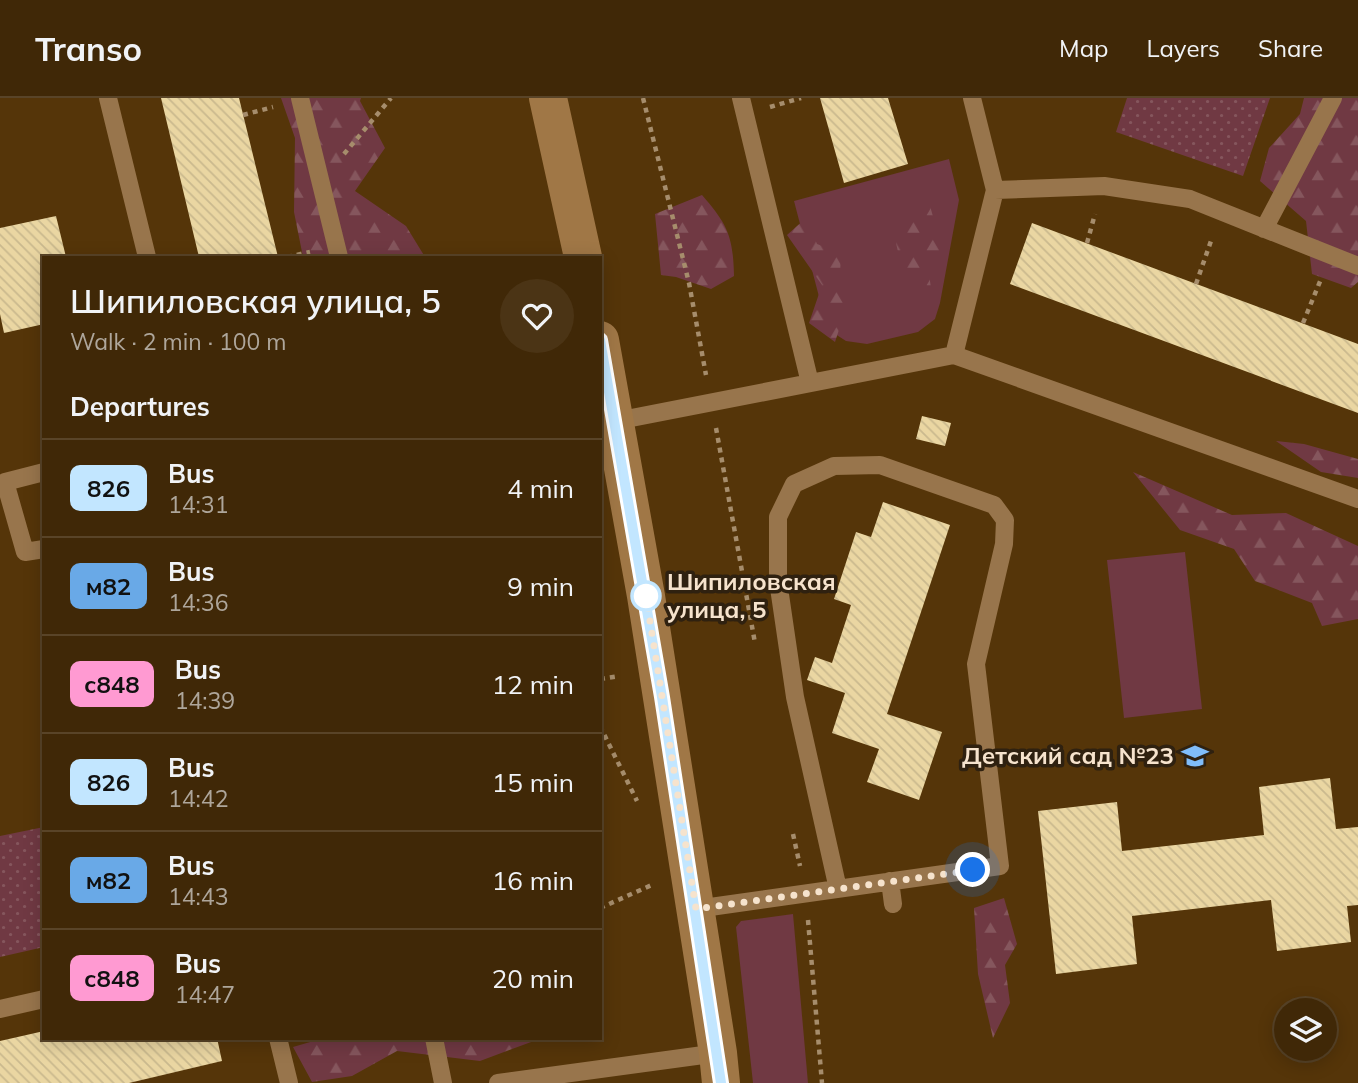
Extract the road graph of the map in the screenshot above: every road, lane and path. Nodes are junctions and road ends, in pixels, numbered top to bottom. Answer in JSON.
{"nodes":[{"id":1,"x":108,"y":98,"type":"edge"},
{"id":2,"x":300,"y":98,"type":"edge"},
{"id":3,"x":391,"y":98,"type":"edge"},
{"id":4,"x":548,"y":98,"type":"edge"},
{"id":5,"x":643,"y":98,"type":"edge"},
{"id":6,"x":741,"y":98,"type":"edge"},
{"id":7,"x":801,"y":98,"type":"edge"},
{"id":8,"x":972,"y":98,"type":"edge"},
{"id":9,"x":1333,"y":98,"type":"edge"},
{"id":10,"x":762,"y":110,"type":"dead end"},
{"id":11,"x":321,"y":181,"type":"junction"},
{"id":12,"x":995,"y":190,"type":"junction"},
{"id":13,"x":1221,"y":211,"type":"junction"},
{"id":14,"x":1265,"y":229,"type":"junction"},
{"id":15,"x":1330,"y":255,"type":"junction"},
{"id":16,"x":147,"y":256,"type":"edge"},
{"id":17,"x":339,"y":256,"type":"edge"},
{"id":18,"x":583,"y":256,"type":"edge"},
{"id":19,"x":1358,"y":266,"type":"edge"},
{"id":20,"x":1196,"y":284,"type":"dead end"},
{"id":21,"x":1303,"y":323,"type":"dead end"},
{"id":22,"x":602,"y":350,"type":"edge"},
{"id":23,"x":954,"y":355,"type":"junction"},
{"id":24,"x":810,"y":383,"type":"junction"},
{"id":25,"x":711,"y":404,"type":"junction"},
{"id":26,"x":616,"y":421,"type":"junction"},
{"id":27,"x":42,"y":473,"type":"edge"},
{"id":28,"x":1358,"y":499,"type":"edge"},
{"id":29,"x":42,"y":549,"type":"edge"},
{"id":30,"x":757,"y":654,"type":"dead end"},
{"id":31,"x":620,"y":676,"type":"dead end"},
{"id":32,"x":602,"y":679,"type":"edge"},
{"id":33,"x":602,"y":730,"type":"edge"},
{"id":34,"x":642,"y":811,"type":"dead end"},
{"id":35,"x":792,"y":827,"type":"dead end"},
{"id":36,"x":890,"y":881,"type":"junction"},
{"id":37,"x":654,"y":883,"type":"dead end"},
{"id":38,"x":838,"y":888,"type":"junction"},
{"id":39,"x":805,"y":893,"type":"junction"},
{"id":40,"x":893,"y":904,"type":"dead end"},
{"id":41,"x":602,"y":907,"type":"edge"},
{"id":42,"x":696,"y":909,"type":"junction"},
{"id":43,"x":42,"y":999,"type":"edge"},
{"id":44,"x":0,"y":1009,"type":"edge"},
{"id":45,"x":278,"y":1040,"type":"edge"},
{"id":46,"x":434,"y":1040,"type":"edge"},
{"id":47,"x":720,"y":1068,"type":"edge"},
{"id":48,"x":289,"y":1083,"type":"edge"},
{"id":49,"x":443,"y":1083,"type":"edge"},
{"id":50,"x":498,"y":1083,"type":"edge"},
{"id":51,"x":822,"y":1083,"type":"edge"}],
"edges":[{"from":1,"to":16,"type":"lane"},
{"from":2,"to":11,"type":"lane"},
{"from":3,"to":11,"type":"path"},
{"from":4,"to":18,"type":"main road"},
{"from":5,"to":25,"type":"path"},
{"from":6,"to":24,"type":"lane"},
{"from":7,"to":10,"type":"path"},
{"from":8,"to":12,"type":"lane"},
{"from":9,"to":14,"type":"lane"},
{"from":11,"to":17,"type":"lane"},
{"from":12,"to":13,"type":"lane"},
{"from":12,"to":23,"type":"lane"},
{"from":13,"to":14,"type":"lane"},
{"from":13,"to":20,"type":"path"},
{"from":14,"to":15,"type":"lane"},
{"from":15,"to":19,"type":"lane"},
{"from":15,"to":21,"type":"path"},
{"from":22,"to":26,"type":"main road"},
{"from":23,"to":24,"type":"lane"},
{"from":23,"to":28,"type":"lane"},
{"from":24,"to":25,"type":"lane"},
{"from":25,"to":26,"type":"lane"},
{"from":25,"to":30,"type":"path"},
{"from":26,"to":42,"type":"main road"},
{"from":27,"to":29,"type":"lane"},
{"from":31,"to":32,"type":"path"},
{"from":33,"to":34,"type":"path"},
{"from":35,"to":39,"type":"path"},
{"from":36,"to":38,"type":"lane"},
{"from":36,"to":38,"type":"lane"},
{"from":36,"to":40,"type":"lane"},
{"from":37,"to":41,"type":"path"},
{"from":38,"to":39,"type":"lane"},
{"from":39,"to":42,"type":"lane"},
{"from":39,"to":51,"type":"path"},
{"from":42,"to":47,"type":"main road"},
{"from":43,"to":44,"type":"lane"},
{"from":45,"to":48,"type":"lane"},
{"from":46,"to":49,"type":"lane"},
{"from":47,"to":50,"type":"lane"}]}
